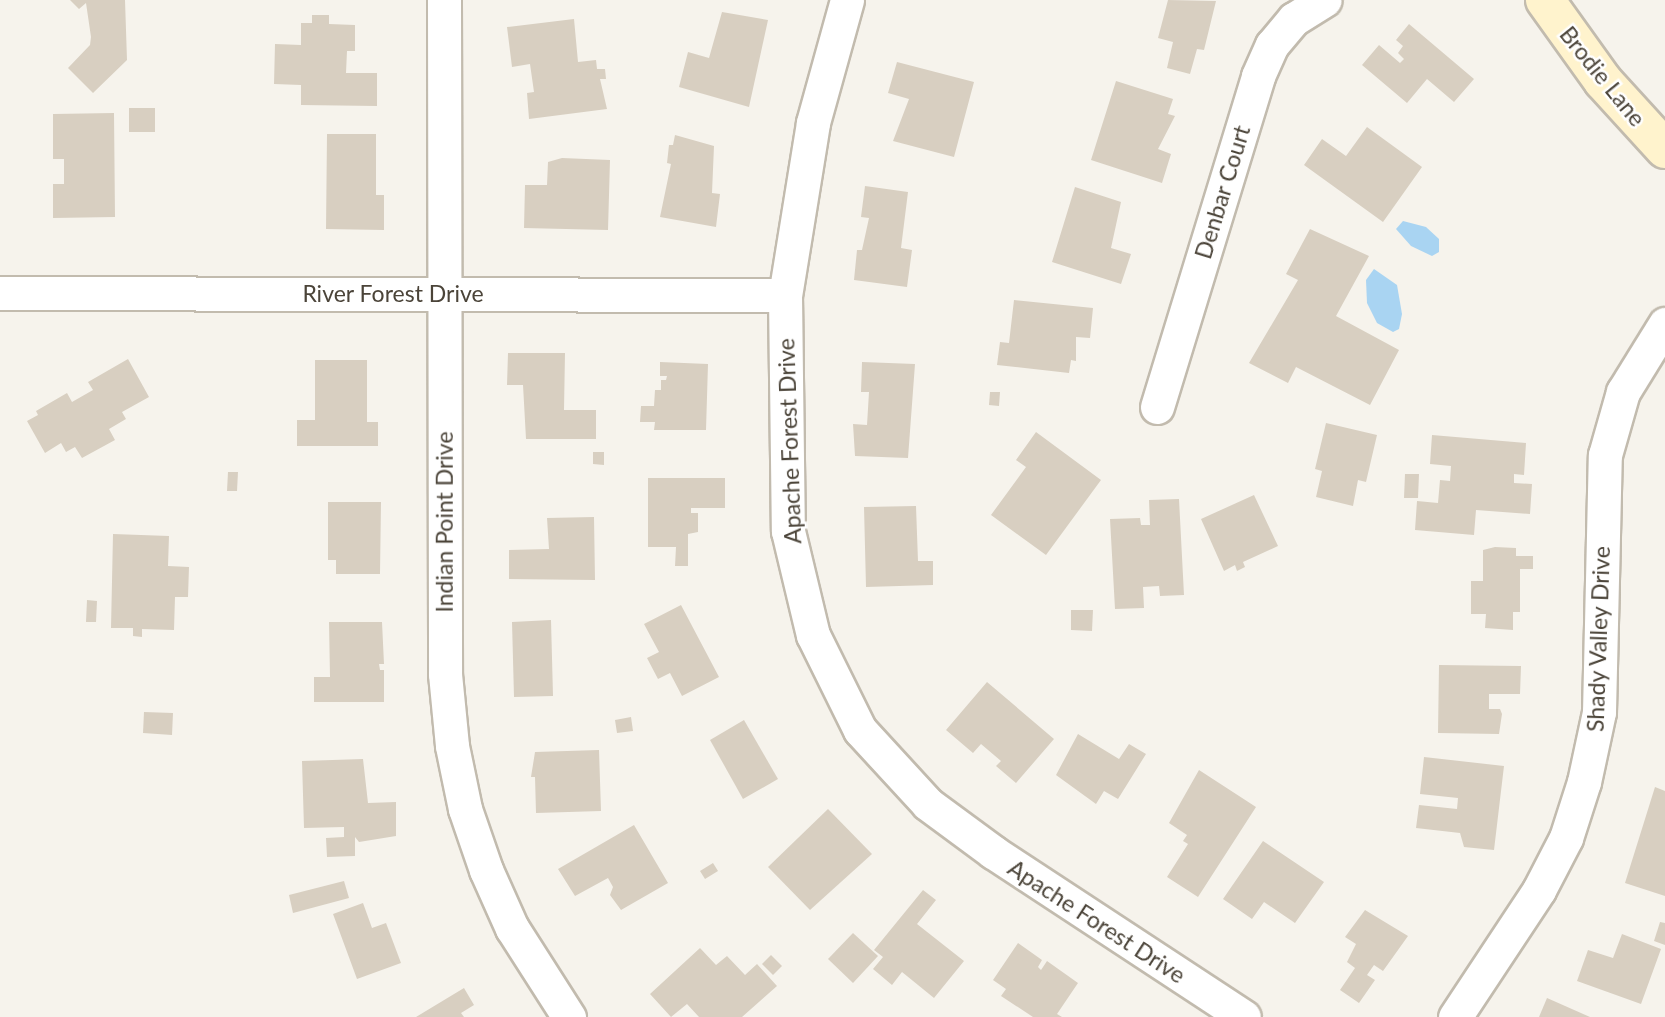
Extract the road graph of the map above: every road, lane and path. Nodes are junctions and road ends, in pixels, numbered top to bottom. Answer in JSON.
{"nodes":[{"id":1,"x":444,"y":0,"type":"edge"},
{"id":2,"x":847,"y":0,"type":"edge"},
{"id":3,"x":1324,"y":0,"type":"edge"},
{"id":4,"x":1545,"y":0,"type":"edge"},
{"id":5,"x":1665,"y":149,"type":"edge"},
{"id":6,"x":0,"y":293,"type":"edge"},
{"id":7,"x":443,"y":293,"type":"junction"},
{"id":8,"x":785,"y":295,"type":"junction"},
{"id":9,"x":1665,"y":324,"type":"edge"},
{"id":10,"x":1157,"y":407,"type":"dead end"},
{"id":11,"x":569,"y":1017,"type":"edge"},
{"id":12,"x":1244,"y":1017,"type":"edge"},
{"id":13,"x":1455,"y":1017,"type":"edge"}],
"edges":[{"from":1,"to":7,"type":"street","name":"Indian Point Drive"},
{"from":2,"to":8,"type":"street","name":"Apache Forest Drive"},
{"from":3,"to":10,"type":"street","name":"Denbar Court"},
{"from":4,"to":5,"type":"main road","name":"Brodie Lane"},
{"from":6,"to":7,"type":"street","name":"River Forest Drive"},
{"from":7,"to":8,"type":"street","name":"River Forest Drive"},
{"from":7,"to":11,"type":"street","name":"Indian Point Drive"},
{"from":8,"to":12,"type":"street","name":"Apache Forest Drive"},
{"from":9,"to":13,"type":"street","name":"Shady Valley Drive"}]}
